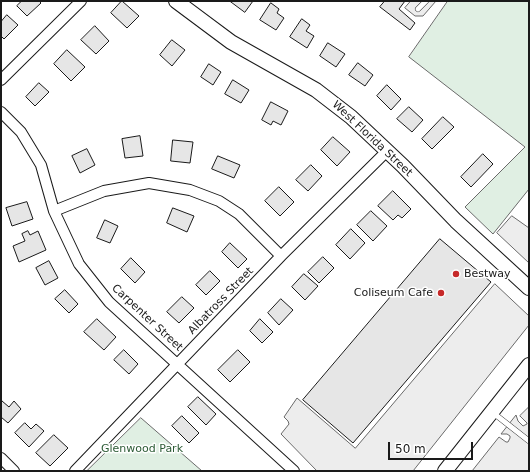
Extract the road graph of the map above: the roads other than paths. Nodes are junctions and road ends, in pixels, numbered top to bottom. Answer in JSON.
{"nodes":[{"id":1,"x":81,"y":1,"type":"edge"},
{"id":2,"x":176,"y":1,"type":"edge"},
{"id":3,"x":426,"y":1,"type":"edge"},
{"id":4,"x":418,"y":10,"type":"dead end"},
{"id":5,"x":1,"y":80,"type":"edge"},
{"id":6,"x":1,"y":112,"type":"edge"},
{"id":7,"x":388,"y":151,"type":"junction"},
{"id":8,"x":54,"y":211,"type":"junction"},
{"id":9,"x":281,"y":256,"type":"junction"},
{"id":10,"x":529,"y":288,"type":"edge"},
{"id":11,"x":177,"y":363,"type":"junction"},
{"id":12,"x":529,"y":365,"type":"edge"},
{"id":13,"x":492,"y":411,"type":"junction"},
{"id":14,"x":529,"y":441,"type":"edge"},
{"id":15,"x":1,"y":458,"type":"edge"},
{"id":16,"x":14,"y":471,"type":"edge"},
{"id":17,"x":75,"y":471,"type":"edge"},
{"id":18,"x":294,"y":471,"type":"edge"},
{"id":19,"x":445,"y":471,"type":"edge"}],
"edges":[{"from":1,"to":5,"type":"street"},
{"from":2,"to":7,"type":"main road","name":"West Florida Street"},
{"from":3,"to":4,"type":"lane"},
{"from":6,"to":8,"type":"street","name":"Carpenter Street"},
{"from":7,"to":9,"type":"street","name":"Albatross Street"},
{"from":7,"to":10,"type":"main road","name":"West Florida Street"},
{"from":8,"to":9,"type":"street"},
{"from":8,"to":11,"type":"street","name":"Carpenter Street"},
{"from":9,"to":11,"type":"street","name":"Albatross Street"},
{"from":11,"to":17,"type":"street","name":"Albatross Street"},
{"from":11,"to":18,"type":"street","name":"Carpenter Street"},
{"from":12,"to":13,"type":"main road"},
{"from":13,"to":14,"type":"lane"},
{"from":13,"to":19,"type":"main road"},
{"from":15,"to":16,"type":"street"}]}
